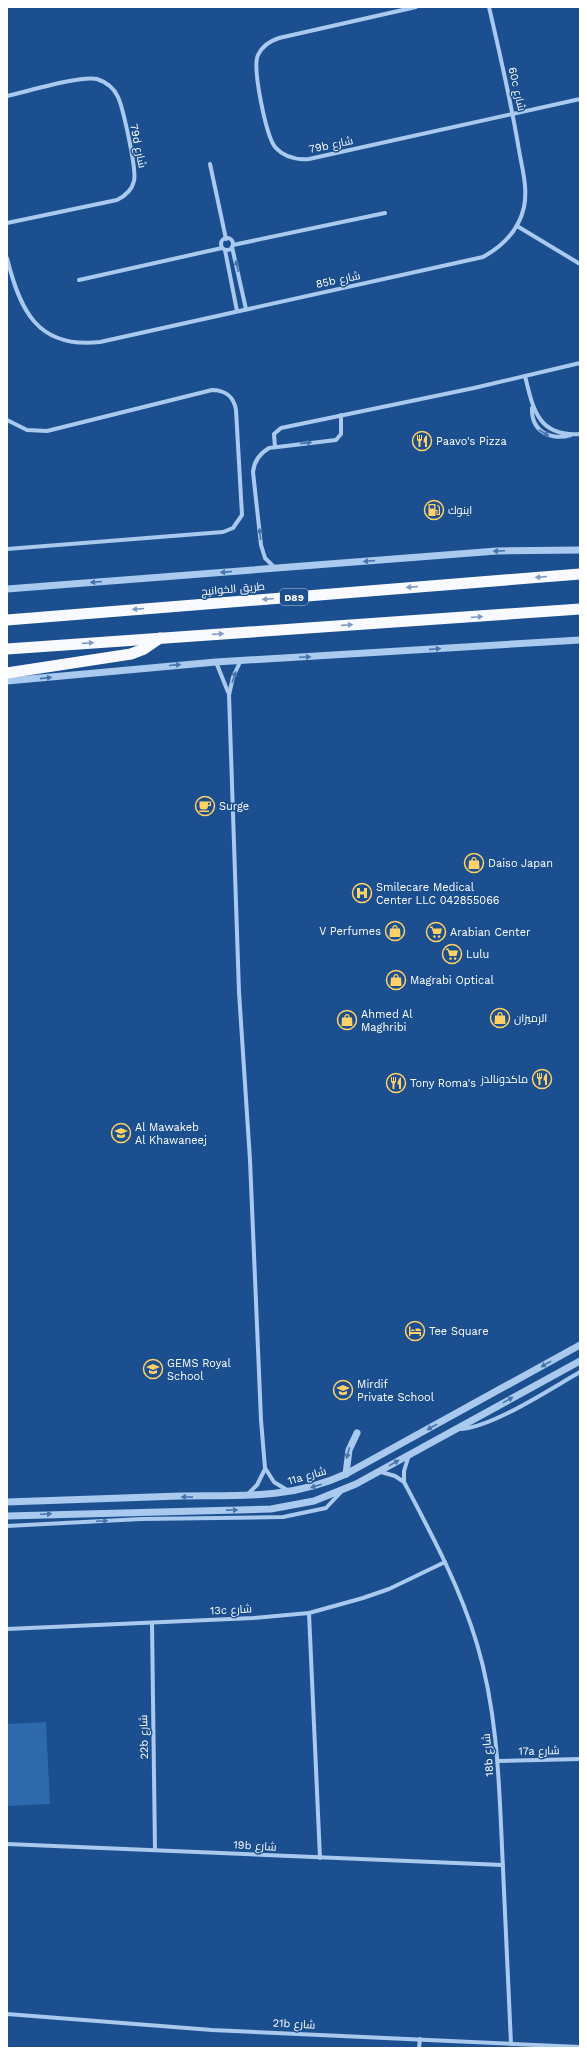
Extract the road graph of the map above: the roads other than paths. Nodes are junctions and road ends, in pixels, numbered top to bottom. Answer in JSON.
{"nodes":[{"id":1,"x":416,"y":7,"type":"edge"},
{"id":2,"x":489,"y":7,"type":"edge"},
{"id":3,"x":7,"y":96,"type":"edge"},
{"id":4,"x":580,"y":99,"type":"edge"},
{"id":5,"x":513,"y":114,"type":"junction"},
{"id":6,"x":210,"y":164,"type":"dead end"},
{"id":7,"x":524,"y":176,"type":"joint"},
{"id":8,"x":385,"y":213,"type":"dead end"},
{"id":9,"x":7,"y":223,"type":"edge"},
{"id":10,"x":517,"y":226,"type":"junction"},
{"id":11,"x":226,"y":238,"type":"junction"},
{"id":12,"x":233,"y":246,"type":"junction"},
{"id":13,"x":224,"y":249,"type":"junction"},
{"id":14,"x":7,"y":258,"type":"edge"},
{"id":15,"x":580,"y":264,"type":"edge"},
{"id":16,"x":79,"y":280,"type":"dead end"},
{"id":17,"x":246,"y":309,"type":"junction"},
{"id":18,"x":237,"y":311,"type":"junction"},
{"id":19,"x":580,"y":364,"type":"edge"},
{"id":20,"x":525,"y":376,"type":"junction"},
{"id":21,"x":532,"y":405,"type":"junction"},
{"id":22,"x":341,"y":415,"type":"junction"},
{"id":23,"x":7,"y":420,"type":"edge"},
{"id":24,"x":578,"y":434,"type":"edge"},
{"id":25,"x":275,"y":447,"type":"junction"},
{"id":26,"x":7,"y":549,"type":"edge"},
{"id":27,"x":580,"y":550,"type":"edge"},
{"id":28,"x":275,"y":568,"type":"junction"},
{"id":29,"x":580,"y":574,"type":"edge"},
{"id":30,"x":7,"y":589,"type":"edge"},
{"id":31,"x":580,"y":610,"type":"edge"},
{"id":32,"x":7,"y":620,"type":"edge"},
{"id":33,"x":160,"y":638,"type":"junction"},
{"id":34,"x":580,"y":640,"type":"edge"},
{"id":35,"x":7,"y":648,"type":"edge"},
{"id":36,"x":241,"y":660,"type":"junction"},
{"id":37,"x":216,"y":662,"type":"junction"},
{"id":38,"x":7,"y":673,"type":"edge"},
{"id":39,"x":7,"y":682,"type":"edge"},
{"id":40,"x":229,"y":694,"type":"junction"},
{"id":41,"x":580,"y":1345,"type":"edge"},
{"id":42,"x":580,"y":1361,"type":"edge"},
{"id":43,"x":580,"y":1372,"type":"edge"},
{"id":44,"x":456,"y":1429,"type":"junction"},
{"id":45,"x":356,"y":1434,"type":"dead end"},
{"id":46,"x":409,"y":1454,"type":"junction"},
{"id":47,"x":265,"y":1468,"type":"junction"},
{"id":48,"x":379,"y":1471,"type":"junction"},
{"id":49,"x":346,"y":1474,"type":"junction"},
{"id":50,"x":404,"y":1482,"type":"junction"},
{"id":51,"x":342,"y":1490,"type":"junction"},
{"id":52,"x":294,"y":1491,"type":"junction"},
{"id":53,"x":244,"y":1497,"type":"junction"},
{"id":54,"x":7,"y":1502,"type":"edge"},
{"id":55,"x":7,"y":1516,"type":"edge"},
{"id":56,"x":7,"y":1526,"type":"edge"},
{"id":57,"x":445,"y":1562,"type":"junction"},
{"id":58,"x":309,"y":1612,"type":"junction"},
{"id":59,"x":152,"y":1623,"type":"junction"},
{"id":60,"x":7,"y":1629,"type":"edge"},
{"id":61,"x":580,"y":1759,"type":"edge"},
{"id":62,"x":498,"y":1761,"type":"junction"},
{"id":63,"x":7,"y":1844,"type":"edge"},
{"id":64,"x":155,"y":1850,"type":"junction"},
{"id":65,"x":320,"y":1858,"type":"junction"},
{"id":66,"x":503,"y":1865,"type":"junction"},
{"id":67,"x":7,"y":2014,"type":"edge"},
{"id":68,"x":420,"y":2039,"type":"junction"},
{"id":69,"x":512,"y":2044,"type":"junction"},
{"id":70,"x":580,"y":2047,"type":"edge"},
{"id":71,"x":420,"y":2048,"type":"edge"}],
"edges":[{"from":1,"to":5,"type":"street","name":"79b شارع"},
{"from":2,"to":5,"type":"street","name":"60c شارع"},
{"from":3,"to":9,"type":"street","name":"79d شارع"},
{"from":4,"to":5,"type":"street","name":"79b شارع"},
{"from":5,"to":7,"type":"street","name":"60c شارع"},
{"from":6,"to":11,"type":"street"},
{"from":7,"to":10,"type":"street","name":"85b شارع"},
{"from":8,"to":12,"type":"street"},
{"from":10,"to":15,"type":"street"},
{"from":10,"to":17,"type":"street","name":"85b شارع"},
{"from":11,"to":12,"type":"street"},
{"from":11,"to":13,"type":"street"},
{"from":12,"to":13,"type":"street"},
{"from":17,"to":12,"type":"street","one_way":true},
{"from":13,"to":16,"type":"street"},
{"from":13,"to":18,"type":"street"},
{"from":14,"to":18,"type":"street","name":"85b شارع"},
{"from":17,"to":18,"type":"street","name":"85b شارع"},
{"from":19,"to":20,"type":"street"},
{"from":20,"to":21,"type":"street"},
{"from":20,"to":22,"type":"street"},
{"from":21,"to":24,"type":"street"},
{"from":21,"to":24,"type":"street","one_way":true},
{"from":22,"to":25,"type":"street"},
{"from":25,"to":22,"type":"street","one_way":true},
{"from":23,"to":26,"type":"street"},
{"from":28,"to":25,"type":"street","one_way":true},
{"from":27,"to":28,"type":"street","one_way":true},
{"from":28,"to":30,"type":"street","one_way":true},
{"from":29,"to":32,"type":"highway","name":"طريق الخوانيج","number":"D89","one_way":true},
{"from":33,"to":31,"type":"highway","one_way":true},
{"from":35,"to":33,"type":"highway","one_way":true},
{"from":33,"to":38,"type":"highway"},
{"from":36,"to":34,"type":"street","one_way":true},
{"from":36,"to":37,"type":"street"},
{"from":40,"to":36,"type":"street","one_way":true},
{"from":39,"to":37,"type":"street","one_way":true},
{"from":37,"to":40,"type":"street"},
{"from":40,"to":47,"type":"street"},
{"from":41,"to":49,"type":"street","name":"11a شارع","one_way":true},
{"from":44,"to":42,"type":"street","one_way":true},
{"from":43,"to":44,"type":"street"},
{"from":44,"to":46,"type":"street"},
{"from":45,"to":49,"type":"street","one_way":true},
{"from":48,"to":46,"type":"street","one_way":true},
{"from":46,"to":50,"type":"street"},
{"from":47,"to":52,"type":"street"},
{"from":47,"to":53,"type":"street"},
{"from":48,"to":50,"type":"street"},
{"from":48,"to":51,"type":"street"},
{"from":49,"to":52,"type":"street","name":"11a شارع","one_way":true},
{"from":50,"to":57,"type":"street","name":"18b شارع"},
{"from":55,"to":51,"type":"street","one_way":true},
{"from":56,"to":51,"type":"street","one_way":true},
{"from":52,"to":53,"type":"street","name":"11a شارع"},
{"from":53,"to":54,"type":"street","name":"11a شارع","one_way":true},
{"from":57,"to":58,"type":"street","name":"13c شارع"},
{"from":57,"to":62,"type":"street","name":"18b شارع"},
{"from":58,"to":59,"type":"street","name":"13c شارع"},
{"from":58,"to":65,"type":"street"},
{"from":59,"to":60,"type":"street","name":"13c شارع"},
{"from":59,"to":64,"type":"street","name":"22b شارع"},
{"from":61,"to":62,"type":"street","name":"17a شارع"},
{"from":62,"to":66,"type":"street","name":"18b شارع"},
{"from":63,"to":64,"type":"street","name":"19b شارع"},
{"from":64,"to":65,"type":"street","name":"19b شارع"},
{"from":65,"to":66,"type":"street","name":"19b شارع"},
{"from":66,"to":69,"type":"street","name":"18b شارع"},
{"from":67,"to":68,"type":"street","name":"21b شارع"},
{"from":68,"to":69,"type":"street","name":"21b شارع"},
{"from":68,"to":71,"type":"street"},
{"from":69,"to":70,"type":"street","name":"21b شارع"}]}
